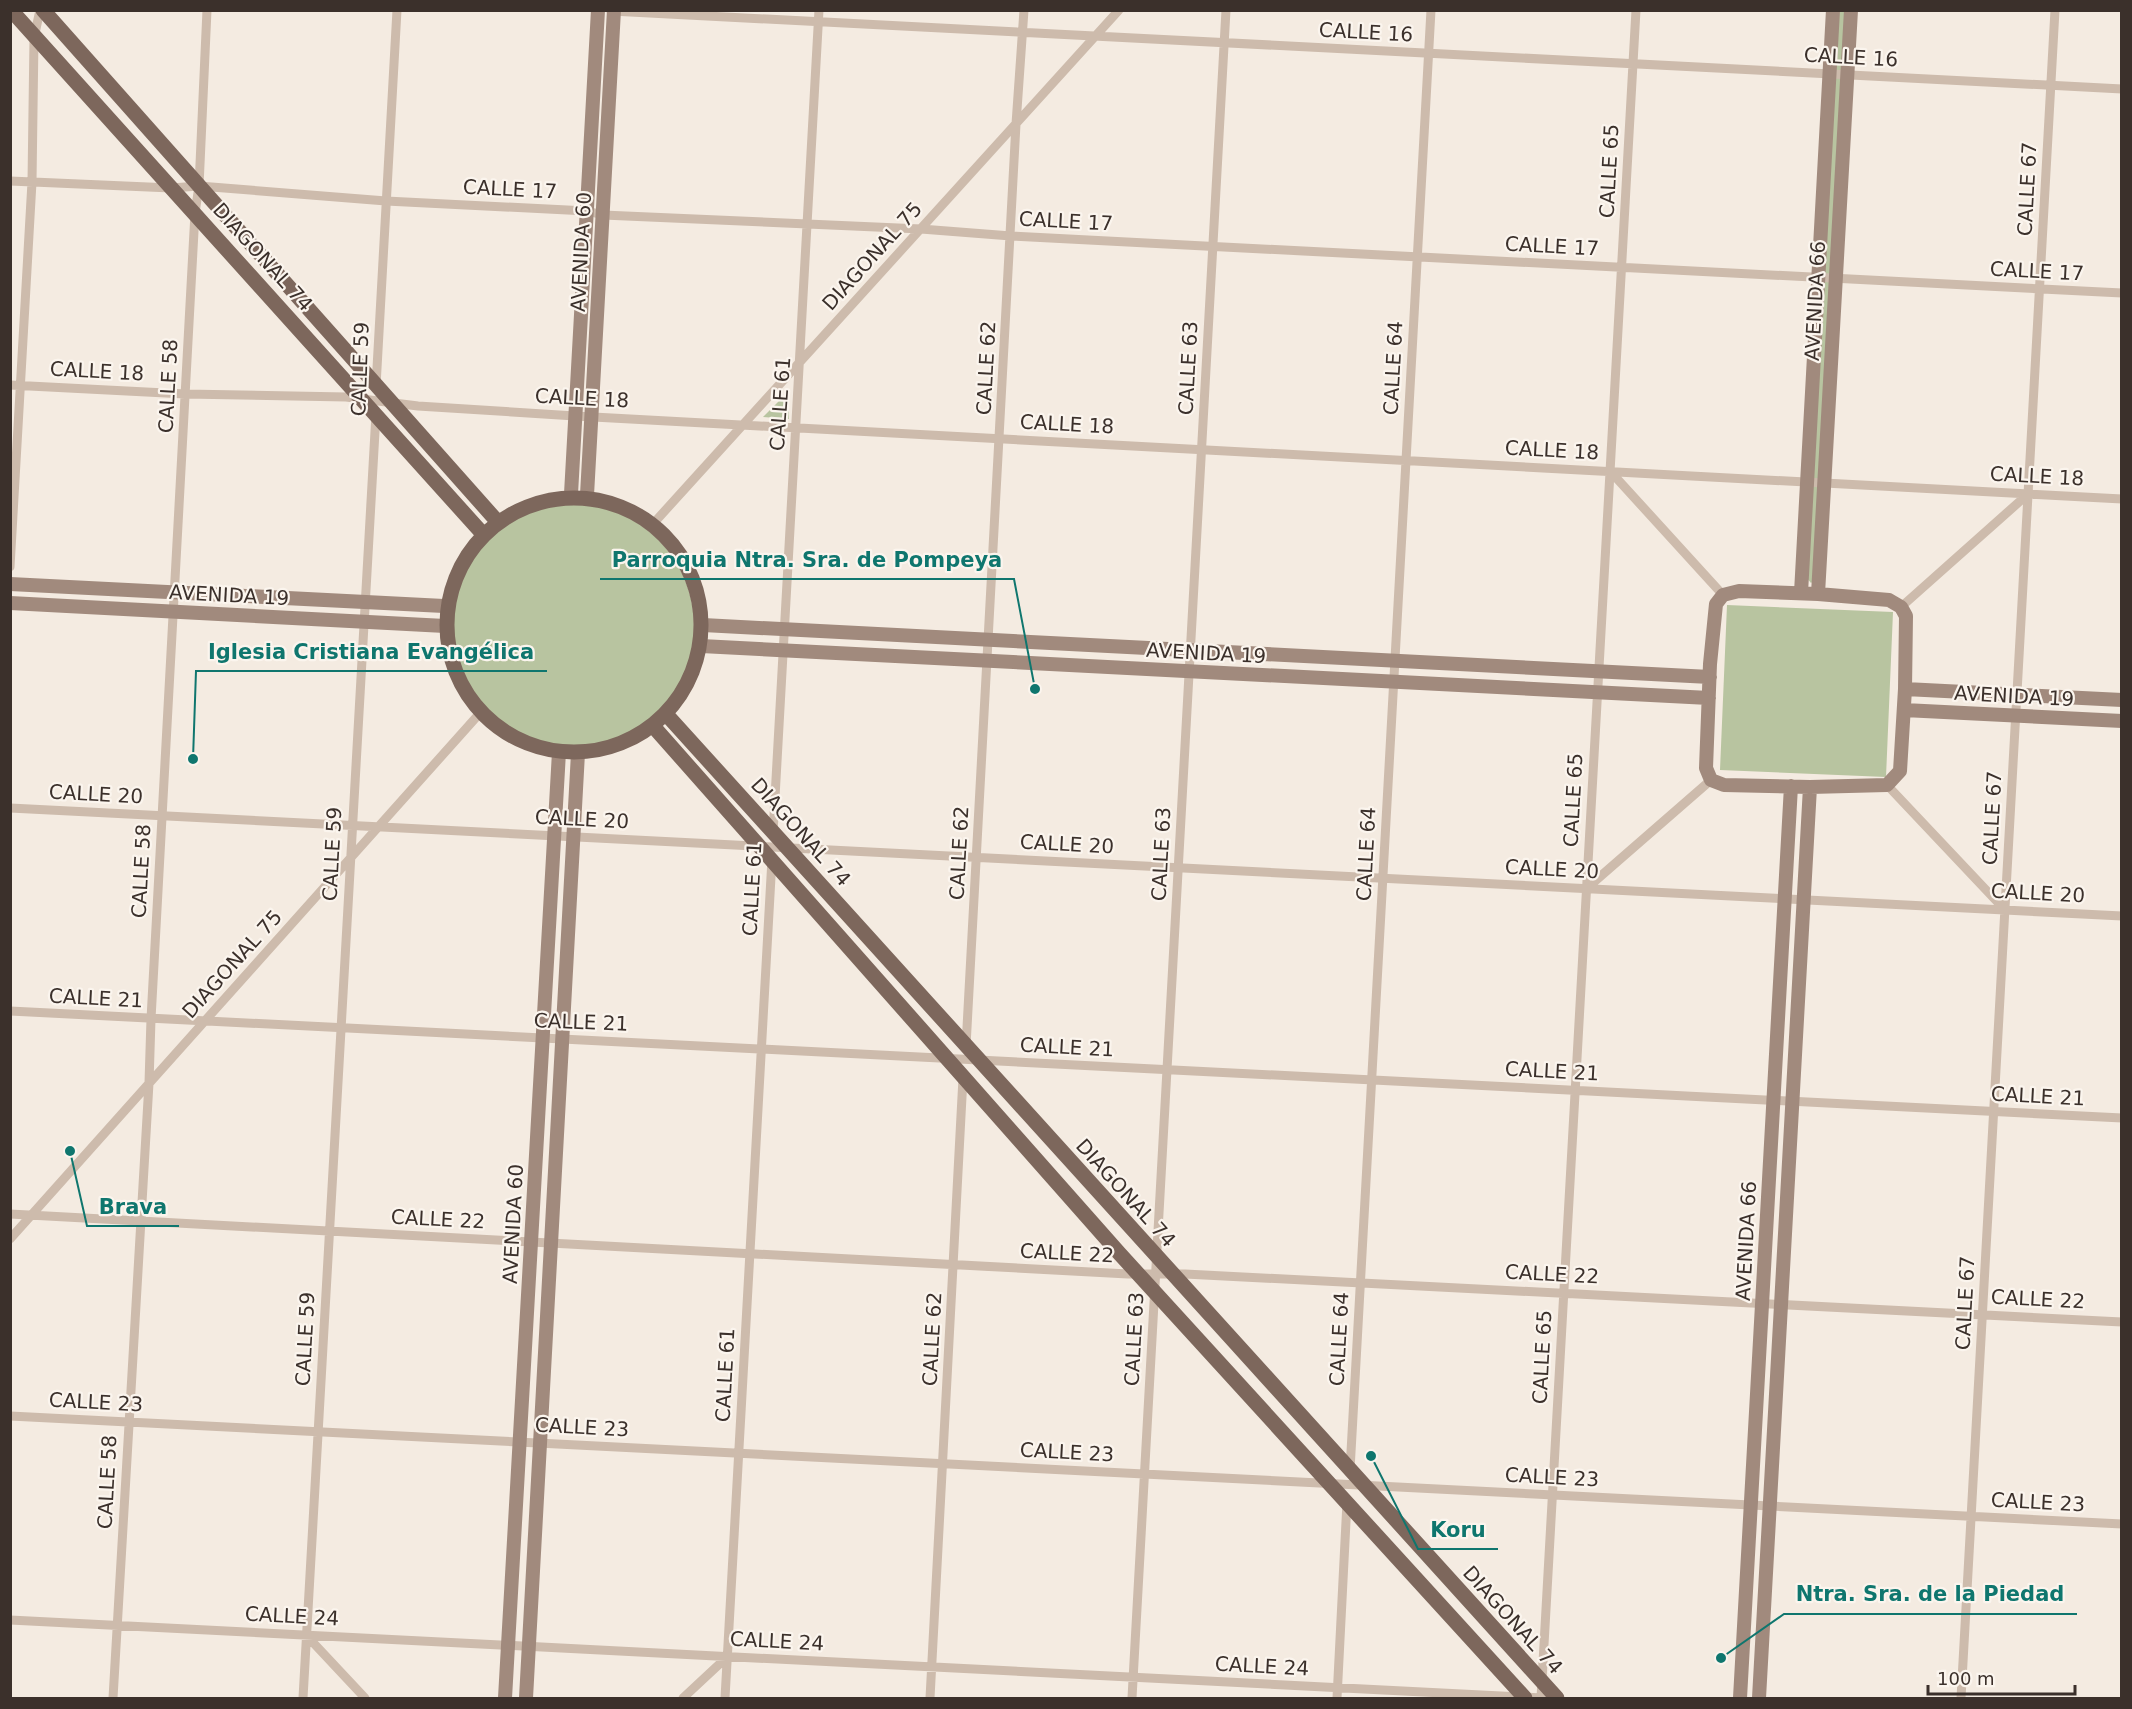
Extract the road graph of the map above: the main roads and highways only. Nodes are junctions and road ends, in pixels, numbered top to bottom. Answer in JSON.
{"nodes":[{"id":1,"x":11,"y":10,"type":"edge"},
{"id":2,"x":41,"y":10,"type":"edge"},
{"id":3,"x":598,"y":10,"type":"edge"},
{"id":4,"x":1833,"y":10,"type":"edge"},
{"id":5,"x":1851,"y":10,"type":"edge"},
{"id":6,"x":614,"y":11,"type":"edge"},
{"id":7,"x":373,"y":400,"type":"junction"},
{"id":8,"x":579,"y":495,"type":"junction"},
{"id":9,"x":496,"y":520,"type":"junction"},
{"id":10,"x":482,"y":533,"type":"junction"},
{"id":11,"x":10,"y":584,"type":"edge"},
{"id":12,"x":1801,"y":593,"type":"junction"},
{"id":13,"x":1818,"y":594,"type":"junction"},
{"id":14,"x":10,"y":603,"type":"edge"},
{"id":15,"x":444,"y":606,"type":"junction"},
{"id":16,"x":703,"y":625,"type":"junction"},
{"id":17,"x":445,"y":626,"type":"junction"},
{"id":18,"x":701,"y":646,"type":"junction"},
{"id":19,"x":1710,"y":676,"type":"junction"},
{"id":20,"x":1905,"y":689,"type":"junction"},
{"id":21,"x":1709,"y":698,"type":"junction"},
{"id":22,"x":2121,"y":700,"type":"edge"},
{"id":23,"x":1904,"y":710,"type":"junction"},
{"id":24,"x":666,"y":714,"type":"junction"},
{"id":25,"x":2121,"y":721,"type":"edge"},
{"id":26,"x":653,"y":726,"type":"junction"},
{"id":27,"x":559,"y":752,"type":"junction"},
{"id":28,"x":578,"y":753,"type":"junction"},
{"id":29,"x":1791,"y":786,"type":"junction"},
{"id":30,"x":1810,"y":787,"type":"junction"},
{"id":31,"x":772,"y":847,"type":"junction"},
{"id":32,"x":964,"y":1060,"type":"junction"},
{"id":33,"x":1155,"y":1278,"type":"junction"},
{"id":34,"x":1542,"y":1694,"type":"edge"},
{"id":35,"x":506,"y":1698,"type":"edge"},
{"id":36,"x":525,"y":1698,"type":"edge"},
{"id":37,"x":1525,"y":1698,"type":"edge"},
{"id":38,"x":1557,"y":1698,"type":"edge"},
{"id":39,"x":1740,"y":1698,"type":"edge"},
{"id":40,"x":1760,"y":1698,"type":"edge"}],
"edges":[{"from":1,"to":7,"type":"main road","name":"DIAGONAL 74"},
{"from":2,"to":7,"type":"main road","name":"DIAGONAL 74"},
{"from":3,"to":8,"type":"main road","name":"AVENIDA 60"},
{"from":4,"to":12,"type":"main road","name":"AVENIDA 66"},
{"from":5,"to":13,"type":"main road","name":"AVENIDA 66"},
{"from":6,"to":8,"type":"main road","name":"AVENIDA 60"},
{"from":7,"to":9,"type":"main road","name":"DIAGONAL 74"},
{"from":7,"to":10,"type":"main road","name":"DIAGONAL 74"},
{"from":8,"to":9,"type":"main road"},
{"from":8,"to":16,"type":"main road"},
{"from":9,"to":10,"type":"main road"},
{"from":10,"to":15,"type":"main road"},
{"from":11,"to":15,"type":"main road","name":"AVENIDA 19"},
{"from":12,"to":13,"type":"main road"},
{"from":12,"to":19,"type":"main road"},
{"from":13,"to":20,"type":"main road"},
{"from":14,"to":17,"type":"main road","name":"AVENIDA 19"},
{"from":15,"to":17,"type":"main road"},
{"from":16,"to":18,"type":"main road"},
{"from":16,"to":19,"type":"main road","name":"AVENIDA 19"},
{"from":17,"to":27,"type":"main road"},
{"from":18,"to":21,"type":"main road","name":"AVENIDA 19"},
{"from":18,"to":24,"type":"main road"},
{"from":19,"to":21,"type":"main road"},
{"from":20,"to":22,"type":"main road","name":"AVENIDA 19"},
{"from":20,"to":23,"type":"main road"},
{"from":21,"to":29,"type":"main road"},
{"from":23,"to":25,"type":"main road","name":"AVENIDA 19"},
{"from":23,"to":30,"type":"main road"},
{"from":24,"to":26,"type":"main road"},
{"from":24,"to":31,"type":"main road","name":"DIAGONAL 74"},
{"from":26,"to":28,"type":"main road"},
{"from":26,"to":31,"type":"main road","name":"DIAGONAL 74"},
{"from":27,"to":28,"type":"main road"},
{"from":27,"to":35,"type":"main road","name":"AVENIDA 60"},
{"from":28,"to":36,"type":"main road","name":"AVENIDA 60"},
{"from":29,"to":30,"type":"main road"},
{"from":29,"to":39,"type":"main road","name":"AVENIDA 66"},
{"from":30,"to":40,"type":"main road","name":"AVENIDA 66"},
{"from":31,"to":32,"type":"main road","name":"DIAGONAL 74"},
{"from":32,"to":33,"type":"main road","name":"DIAGONAL 74"},
{"from":32,"to":33,"type":"main road","name":"DIAGONAL 74"},
{"from":33,"to":34,"type":"main road","name":"DIAGONAL 74"},
{"from":33,"to":37,"type":"main road","name":"DIAGONAL 74"},
{"from":34,"to":38,"type":"main road","name":"DIAGONAL 74"}]}
